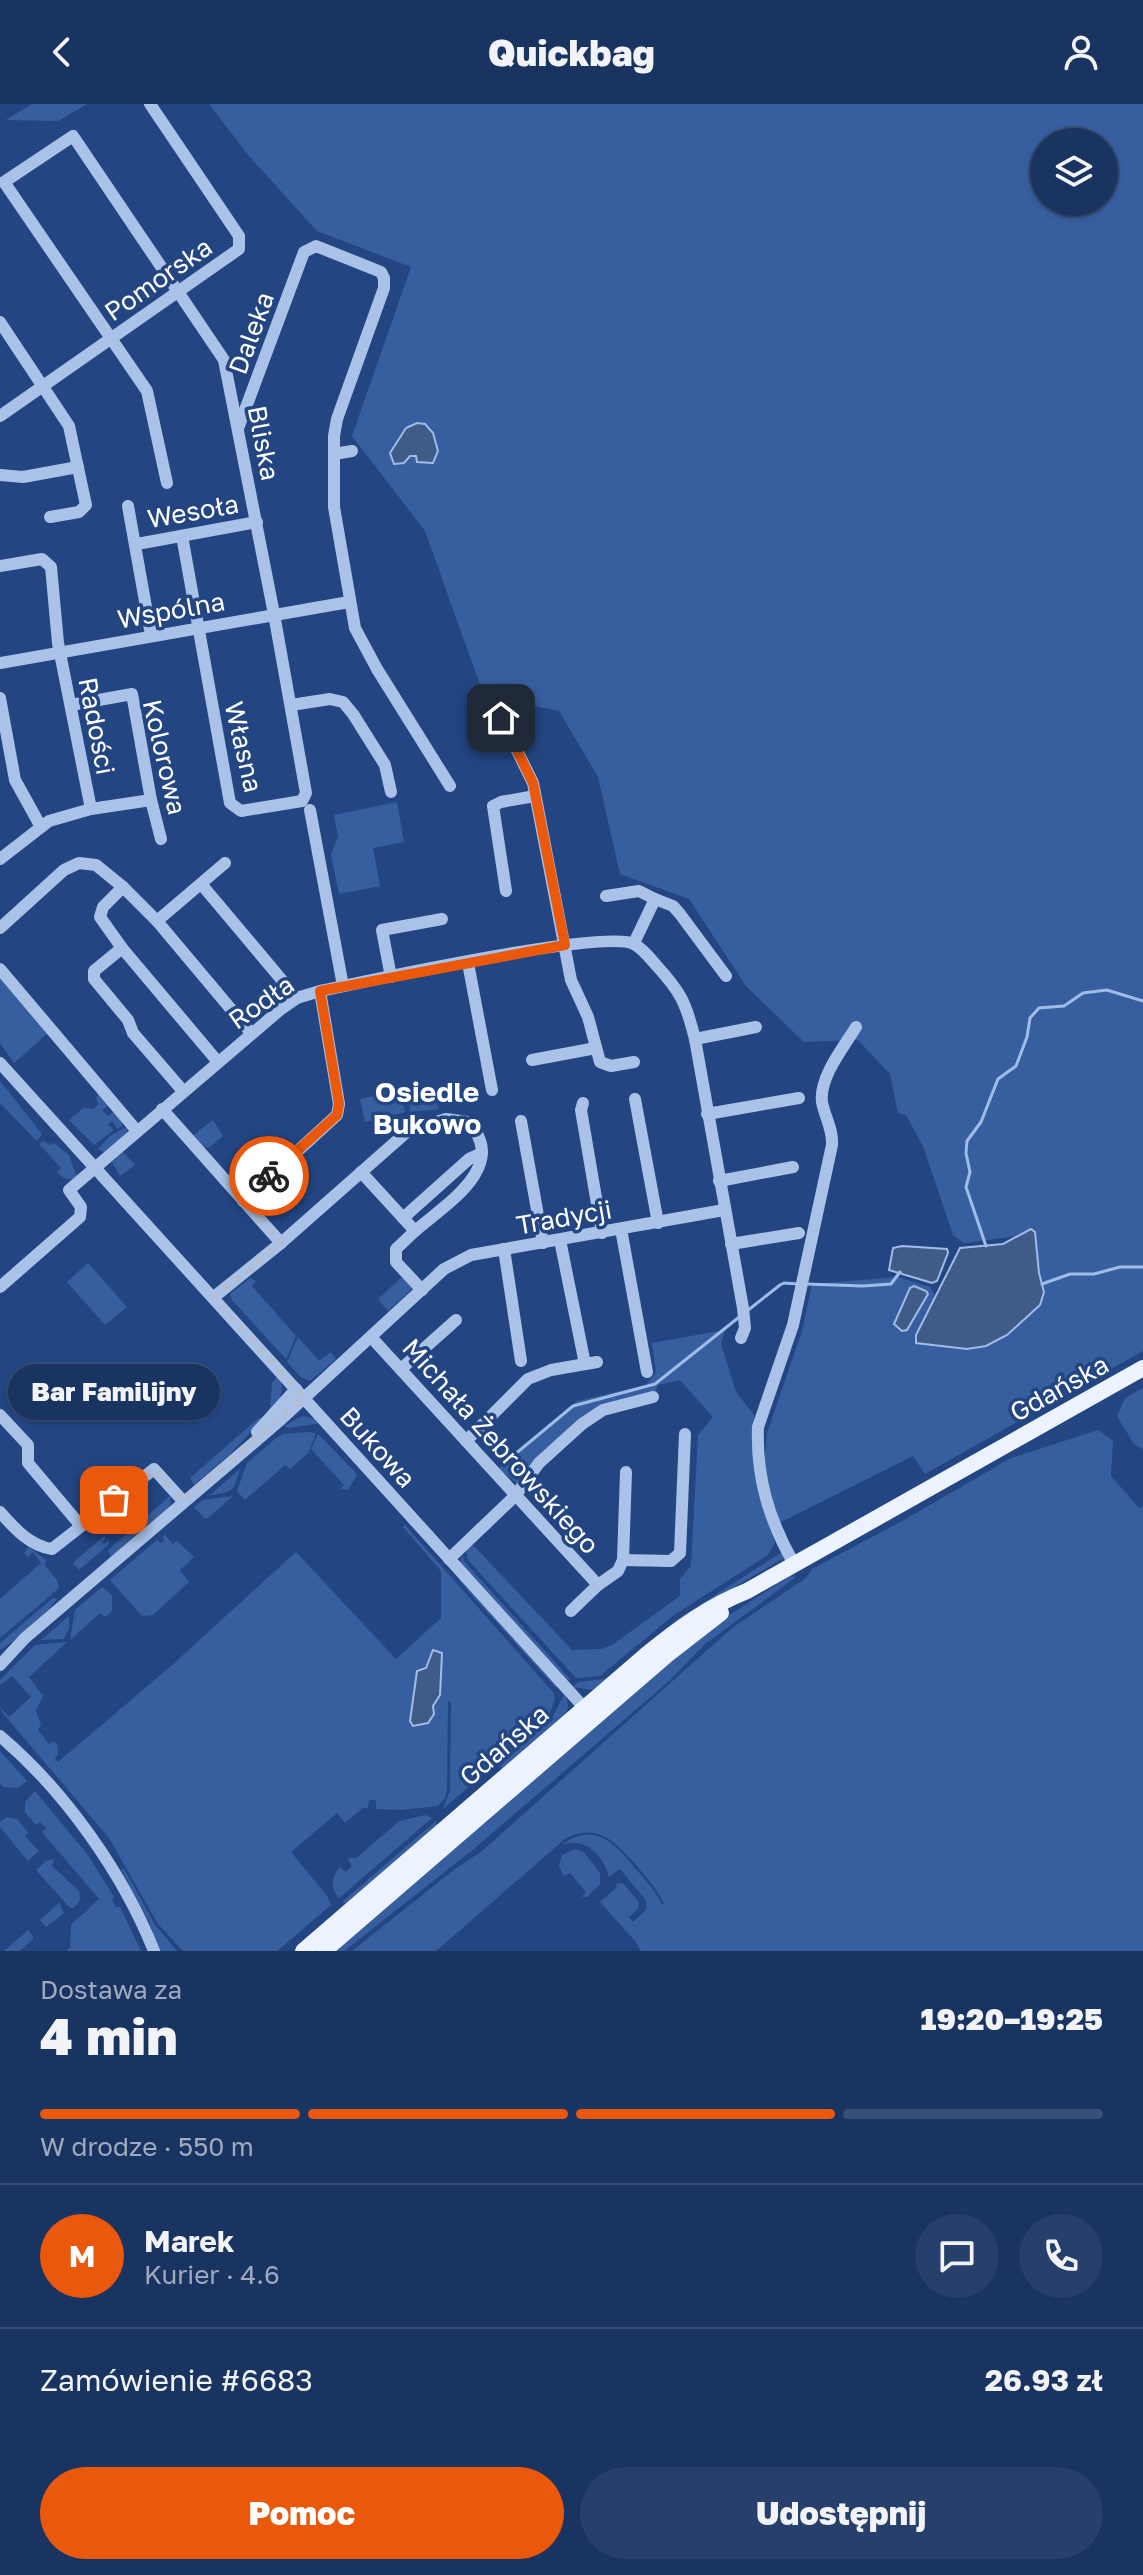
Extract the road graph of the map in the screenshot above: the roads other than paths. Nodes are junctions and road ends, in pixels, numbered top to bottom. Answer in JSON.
{"nodes":[{"id":1,"x":150,"y":104,"type":"edge"},
{"id":2,"x":179,"y":291,"type":"junction"},
{"id":3,"x":0,"y":322,"type":"edge"},
{"id":4,"x":111,"y":339,"type":"junction"},
{"id":5,"x":43,"y":386,"type":"junction"},
{"id":6,"x":232,"y":392,"type":"junction"},
{"id":7,"x":252,"y":393,"type":"junction"},
{"id":8,"x":0,"y":416,"type":"edge"},
{"id":9,"x":238,"y":428,"type":"junction"},
{"id":10,"x":352,"y":451,"type":"dead end"},
{"id":11,"x":334,"y":454,"type":"junction"},
{"id":12,"x":78,"y":467,"type":"junction"},
{"id":13,"x":0,"y":475,"type":"edge"},
{"id":14,"x":167,"y":483,"type":"dead end"},
{"id":15,"x":128,"y":506,"type":"dead end"},
{"id":16,"x":50,"y":517,"type":"dead end"},
{"id":17,"x":257,"y":522,"type":"junction"},
{"id":18,"x":182,"y":536,"type":"junction"},
{"id":19,"x":137,"y":544,"type":"junction"},
{"id":20,"x":0,"y":566,"type":"edge"},
{"id":21,"x":349,"y":602,"type":"junction"},
{"id":22,"x":274,"y":614,"type":"junction"},
{"id":23,"x":198,"y":628,"type":"junction"},
{"id":24,"x":151,"y":635,"type":"junction"},
{"id":25,"x":60,"y":652,"type":"junction"},
{"id":26,"x":0,"y":663,"type":"edge"},
{"id":27,"x":0,"y":698,"type":"edge"},
{"id":28,"x":71,"y":705,"type":"junction"},
{"id":29,"x":291,"y":705,"type":"junction"},
{"id":30,"x":501,"y":718,"type":"dead end"},
{"id":31,"x":450,"y":786,"type":"dead end"},
{"id":32,"x":391,"y":792,"type":"dead end"},
{"id":33,"x":535,"y":796,"type":"junction"},
{"id":34,"x":151,"y":800,"type":"junction"},
{"id":35,"x":306,"y":805,"type":"junction"},
{"id":36,"x":91,"y":809,"type":"junction"},
{"id":37,"x":41,"y":827,"type":"junction"},
{"id":38,"x":161,"y":839,"type":"dead end"},
{"id":39,"x":0,"y":859,"type":"edge"},
{"id":40,"x":225,"y":863,"type":"dead end"},
{"id":41,"x":202,"y":885,"type":"junction"},
{"id":42,"x":123,"y":887,"type":"junction"},
{"id":43,"x":506,"y":891,"type":"dead end"},
{"id":44,"x":606,"y":896,"type":"dead end"},
{"id":45,"x":655,"y":899,"type":"junction"},
{"id":46,"x":442,"y":919,"type":"dead end"},
{"id":47,"x":157,"y":921,"type":"junction"},
{"id":48,"x":0,"y":928,"type":"edge"},
{"id":49,"x":634,"y":943,"type":"junction"},
{"id":50,"x":565,"y":945,"type":"junction"},
{"id":51,"x":122,"y":948,"type":"junction"},
{"id":52,"x":468,"y":963,"type":"junction"},
{"id":53,"x":0,"y":969,"type":"edge"},
{"id":54,"x":726,"y":976,"type":"dead end"},
{"id":55,"x":391,"y":977,"type":"junction"},
{"id":56,"x":343,"y":986,"type":"junction"},
{"id":57,"x":320,"y":991,"type":"junction"},
{"id":58,"x":297,"y":998,"type":"junction"},
{"id":59,"x":756,"y":1027,"type":"dead end"},
{"id":60,"x":856,"y":1027,"type":"dead end"},
{"id":61,"x":251,"y":1033,"type":"junction"},
{"id":62,"x":695,"y":1039,"type":"junction"},
{"id":63,"x":596,"y":1048,"type":"junction"},
{"id":64,"x":532,"y":1060,"type":"dead end"},
{"id":65,"x":218,"y":1062,"type":"junction"},
{"id":66,"x":634,"y":1062,"type":"dead end"},
{"id":67,"x":0,"y":1063,"type":"edge"},
{"id":68,"x":492,"y":1090,"type":"dead end"},
{"id":69,"x":183,"y":1091,"type":"junction"},
{"id":70,"x":799,"y":1098,"type":"dead end"},
{"id":71,"x":635,"y":1099,"type":"dead end"},
{"id":72,"x":583,"y":1103,"type":"dead end"},
{"id":73,"x":162,"y":1109,"type":"junction"},
{"id":74,"x":707,"y":1114,"type":"junction"},
{"id":75,"x":521,"y":1121,"type":"dead end"},
{"id":76,"x":137,"y":1131,"type":"junction"},
{"id":77,"x":482,"y":1153,"type":"junction"},
{"id":78,"x":96,"y":1167,"type":"junction"},
{"id":79,"x":793,"y":1167,"type":"dead end"},
{"id":80,"x":361,"y":1172,"type":"junction"},
{"id":81,"x":719,"y":1181,"type":"junction"},
{"id":82,"x":243,"y":1201,"type":"junction"},
{"id":83,"x":724,"y":1210,"type":"junction"},
{"id":84,"x":403,"y":1218,"type":"junction"},
{"id":85,"x":658,"y":1223,"type":"junction"},
{"id":86,"x":621,"y":1229,"type":"junction"},
{"id":87,"x":415,"y":1231,"type":"junction"},
{"id":88,"x":602,"y":1233,"type":"junction"},
{"id":89,"x":799,"y":1233,"type":"dead end"},
{"id":90,"x":560,"y":1240,"type":"junction"},
{"id":91,"x":281,"y":1243,"type":"junction"},
{"id":92,"x":543,"y":1243,"type":"junction"},
{"id":93,"x":731,"y":1244,"type":"junction"},
{"id":94,"x":507,"y":1246,"type":"junction"},
{"id":95,"x":5,"y":1283,"type":"edge"},
{"id":96,"x":422,"y":1290,"type":"junction"},
{"id":97,"x":214,"y":1297,"type":"junction"},
{"id":98,"x":456,"y":1320,"type":"dead end"},
{"id":99,"x":371,"y":1337,"type":"junction"},
{"id":100,"x":741,"y":1338,"type":"dead end"},
{"id":101,"x":521,"y":1361,"type":"dead end"},
{"id":102,"x":1143,"y":1368,"type":"edge"},
{"id":103,"x":401,"y":1369,"type":"junction"},
{"id":104,"x":647,"y":1372,"type":"dead end"},
{"id":105,"x":300,"y":1393,"type":"junction"},
{"id":106,"x":653,"y":1397,"type":"dead end"},
{"id":107,"x":2,"y":1421,"type":"edge"},
{"id":108,"x":685,"y":1434,"type":"dead end"},
{"id":109,"x":466,"y":1441,"type":"junction"},
{"id":110,"x":626,"y":1472,"type":"dead end"},
{"id":111,"x":515,"y":1496,"type":"junction"},
{"id":112,"x":183,"y":1501,"type":"junction"},
{"id":113,"x":0,"y":1512,"type":"edge"},
{"id":114,"x":81,"y":1526,"type":"junction"},
{"id":115,"x":449,"y":1559,"type":"junction"},
{"id":116,"x":623,"y":1560,"type":"junction"},
{"id":117,"x":794,"y":1564,"type":"junction"},
{"id":118,"x":598,"y":1585,"type":"junction"},
{"id":119,"x":571,"y":1611,"type":"dead end"},
{"id":120,"x":25,"y":1638,"type":"junction"},
{"id":121,"x":0,"y":1654,"type":"edge"},
{"id":122,"x":0,"y":1665,"type":"edge"},
{"id":123,"x":589,"y":1713,"type":"junction"},
{"id":124,"x":0,"y":1725,"type":"edge"},
{"id":125,"x":0,"y":1736,"type":"edge"},
{"id":126,"x":25,"y":1759,"type":"junction"},
{"id":127,"x":154,"y":1951,"type":"edge"},
{"id":128,"x":303,"y":1951,"type":"edge"},
{"id":129,"x":324,"y":1951,"type":"edge"}],
"edges":[{"from":1,"to":2,"type":"street","name":"Pomorska"},
{"from":2,"to":4,"type":"street","name":"Pomorska"},
{"from":2,"to":4,"type":"street","name":"Bliska"},
{"from":2,"to":6,"type":"street","name":"Bliska"},
{"from":3,"to":5,"type":"street"},
{"from":4,"to":5,"type":"street","name":"Pomorska"},
{"from":4,"to":14,"type":"street"},
{"from":5,"to":8,"type":"street","name":"Pomorska"},
{"from":5,"to":12,"type":"street"},
{"from":6,"to":7,"type":"street"},
{"from":6,"to":9,"type":"street","name":"Bliska"},
{"from":7,"to":9,"type":"street","name":"Daleka"},
{"from":7,"to":11,"type":"street","name":"Daleka"},
{"from":9,"to":17,"type":"street","name":"Bliska"},
{"from":10,"to":11,"type":"street"},
{"from":11,"to":21,"type":"street"},
{"from":12,"to":13,"type":"street"},
{"from":12,"to":16,"type":"street"},
{"from":15,"to":19,"type":"street"},
{"from":17,"to":18,"type":"street","name":"Wesoła"},
{"from":17,"to":22,"type":"street","name":"Bliska"},
{"from":18,"to":19,"type":"street","name":"Wesoła"},
{"from":18,"to":23,"type":"street","name":"Własna"},
{"from":19,"to":24,"type":"street"},
{"from":20,"to":25,"type":"street","name":"Radości"},
{"from":21,"to":22,"type":"street","name":"Wspólna"},
{"from":21,"to":31,"type":"street"},
{"from":22,"to":23,"type":"street","name":"Wspólna"},
{"from":22,"to":29,"type":"street","name":"Bliska"},
{"from":23,"to":24,"type":"street","name":"Wspólna"},
{"from":23,"to":35,"type":"street","name":"Własna"},
{"from":24,"to":25,"type":"street","name":"Wspólna"},
{"from":25,"to":26,"type":"street","name":"Wspólna"},
{"from":25,"to":28,"type":"street","name":"Radości"},
{"from":27,"to":37,"type":"street"},
{"from":28,"to":34,"type":"street","name":"Kolorowa"},
{"from":28,"to":36,"type":"street","name":"Radości"},
{"from":29,"to":32,"type":"street"},
{"from":29,"to":35,"type":"street","name":"Bliska"},
{"from":30,"to":33,"type":"street"},
{"from":33,"to":43,"type":"street"},
{"from":33,"to":50,"type":"street"},
{"from":34,"to":36,"type":"street"},
{"from":34,"to":38,"type":"street","name":"Kolorowa"},
{"from":35,"to":56,"type":"street","name":"Bliska"},
{"from":36,"to":37,"type":"street"},
{"from":37,"to":39,"type":"street"},
{"from":40,"to":41,"type":"street"},
{"from":41,"to":47,"type":"street"},
{"from":41,"to":58,"type":"street"},
{"from":42,"to":47,"type":"street"},
{"from":42,"to":48,"type":"street"},
{"from":42,"to":51,"type":"street"},
{"from":44,"to":45,"type":"street"},
{"from":45,"to":49,"type":"street"},
{"from":45,"to":54,"type":"street"},
{"from":46,"to":55,"type":"street"},
{"from":47,"to":61,"type":"street"},
{"from":49,"to":50,"type":"street","name":"Rodła"},
{"from":49,"to":62,"type":"street"},
{"from":50,"to":52,"type":"street","name":"Rodła"},
{"from":50,"to":63,"type":"street"},
{"from":51,"to":65,"type":"street"},
{"from":51,"to":69,"type":"street"},
{"from":52,"to":55,"type":"street","name":"Rodła"},
{"from":52,"to":68,"type":"street"},
{"from":53,"to":76,"type":"street"},
{"from":55,"to":56,"type":"street","name":"Rodła"},
{"from":56,"to":57,"type":"street","name":"Rodła"},
{"from":57,"to":58,"type":"street","name":"Rodła"},
{"from":57,"to":82,"type":"street"},
{"from":58,"to":61,"type":"street","name":"Rodła"},
{"from":59,"to":62,"type":"street"},
{"from":60,"to":117,"type":"street"},
{"from":61,"to":65,"type":"street","name":"Rodła"},
{"from":62,"to":74,"type":"street"},
{"from":63,"to":64,"type":"street"},
{"from":63,"to":66,"type":"street"},
{"from":65,"to":69,"type":"street","name":"Rodła"},
{"from":67,"to":78,"type":"street","name":"Bukowa"},
{"from":69,"to":73,"type":"street","name":"Rodła"},
{"from":70,"to":74,"type":"street"},
{"from":71,"to":85,"type":"street"},
{"from":72,"to":88,"type":"street"},
{"from":73,"to":76,"type":"street","name":"Rodła"},
{"from":73,"to":82,"type":"street"},
{"from":74,"to":81,"type":"street"},
{"from":75,"to":92,"type":"street"},
{"from":76,"to":78,"type":"street","name":"Rodła"},
{"from":77,"to":80,"type":"street"},
{"from":77,"to":84,"type":"street"},
{"from":77,"to":87,"type":"street"},
{"from":78,"to":95,"type":"street","name":"Rodła"},
{"from":78,"to":97,"type":"street","name":"Bukowa"},
{"from":79,"to":81,"type":"street"},
{"from":80,"to":84,"type":"street"},
{"from":80,"to":91,"type":"street"},
{"from":81,"to":83,"type":"street"},
{"from":82,"to":91,"type":"street"},
{"from":83,"to":85,"type":"street","name":"Tradycji"},
{"from":83,"to":93,"type":"street"},
{"from":84,"to":87,"type":"street"},
{"from":85,"to":86,"type":"street","name":"Tradycji"},
{"from":86,"to":88,"type":"street","name":"Tradycji"},
{"from":86,"to":104,"type":"street"},
{"from":87,"to":96,"type":"street"},
{"from":88,"to":90,"type":"street","name":"Tradycji"},
{"from":89,"to":93,"type":"street"},
{"from":90,"to":92,"type":"street","name":"Tradycji"},
{"from":90,"to":109,"type":"street"},
{"from":91,"to":97,"type":"street"},
{"from":92,"to":94,"type":"street","name":"Tradycji"},
{"from":93,"to":100,"type":"street"},
{"from":94,"to":96,"type":"street","name":"Tradycji"},
{"from":94,"to":101,"type":"street"},
{"from":96,"to":99,"type":"street","name":"Tradycji"},
{"from":97,"to":105,"type":"street","name":"Bukowa"},
{"from":98,"to":103,"type":"street"},
{"from":99,"to":103,"type":"street","name":"Michała Żebrowskiego"},
{"from":99,"to":105,"type":"street","name":"Tradycji"},
{"from":102,"to":117,"type":"main road","name":"Gdańska"},
{"from":103,"to":109,"type":"street","name":"Michała Żebrowskiego"},
{"from":105,"to":112,"type":"street","name":"Tradycji"},
{"from":105,"to":115,"type":"street","name":"Bukowa"},
{"from":106,"to":111,"type":"street"},
{"from":107,"to":114,"type":"street"},
{"from":108,"to":116,"type":"street"},
{"from":109,"to":111,"type":"street","name":"Michała Żebrowskiego"},
{"from":110,"to":116,"type":"street","name":"Michała Żebrowskiego"},
{"from":111,"to":115,"type":"street"},
{"from":111,"to":118,"type":"street","name":"Michała Żebrowskiego"},
{"from":112,"to":114,"type":"street"},
{"from":112,"to":120,"type":"street","name":"Tradycji"},
{"from":113,"to":114,"type":"street"},
{"from":115,"to":123,"type":"street","name":"Bukowa"},
{"from":116,"to":118,"type":"street","name":"Michała Żebrowskiego"},
{"from":117,"to":123,"type":"main road","name":"Gdańska"},
{"from":118,"to":119,"type":"street","name":"Michała Żebrowskiego"},
{"from":120,"to":121,"type":"street"},
{"from":120,"to":122,"type":"street"},
{"from":123,"to":128,"type":"main road","name":"Gdańska"},
{"from":123,"to":129,"type":"main road","name":"Gdańska"},
{"from":124,"to":126,"type":"street"},
{"from":125,"to":126,"type":"street"},
{"from":126,"to":127,"type":"street"}]}
